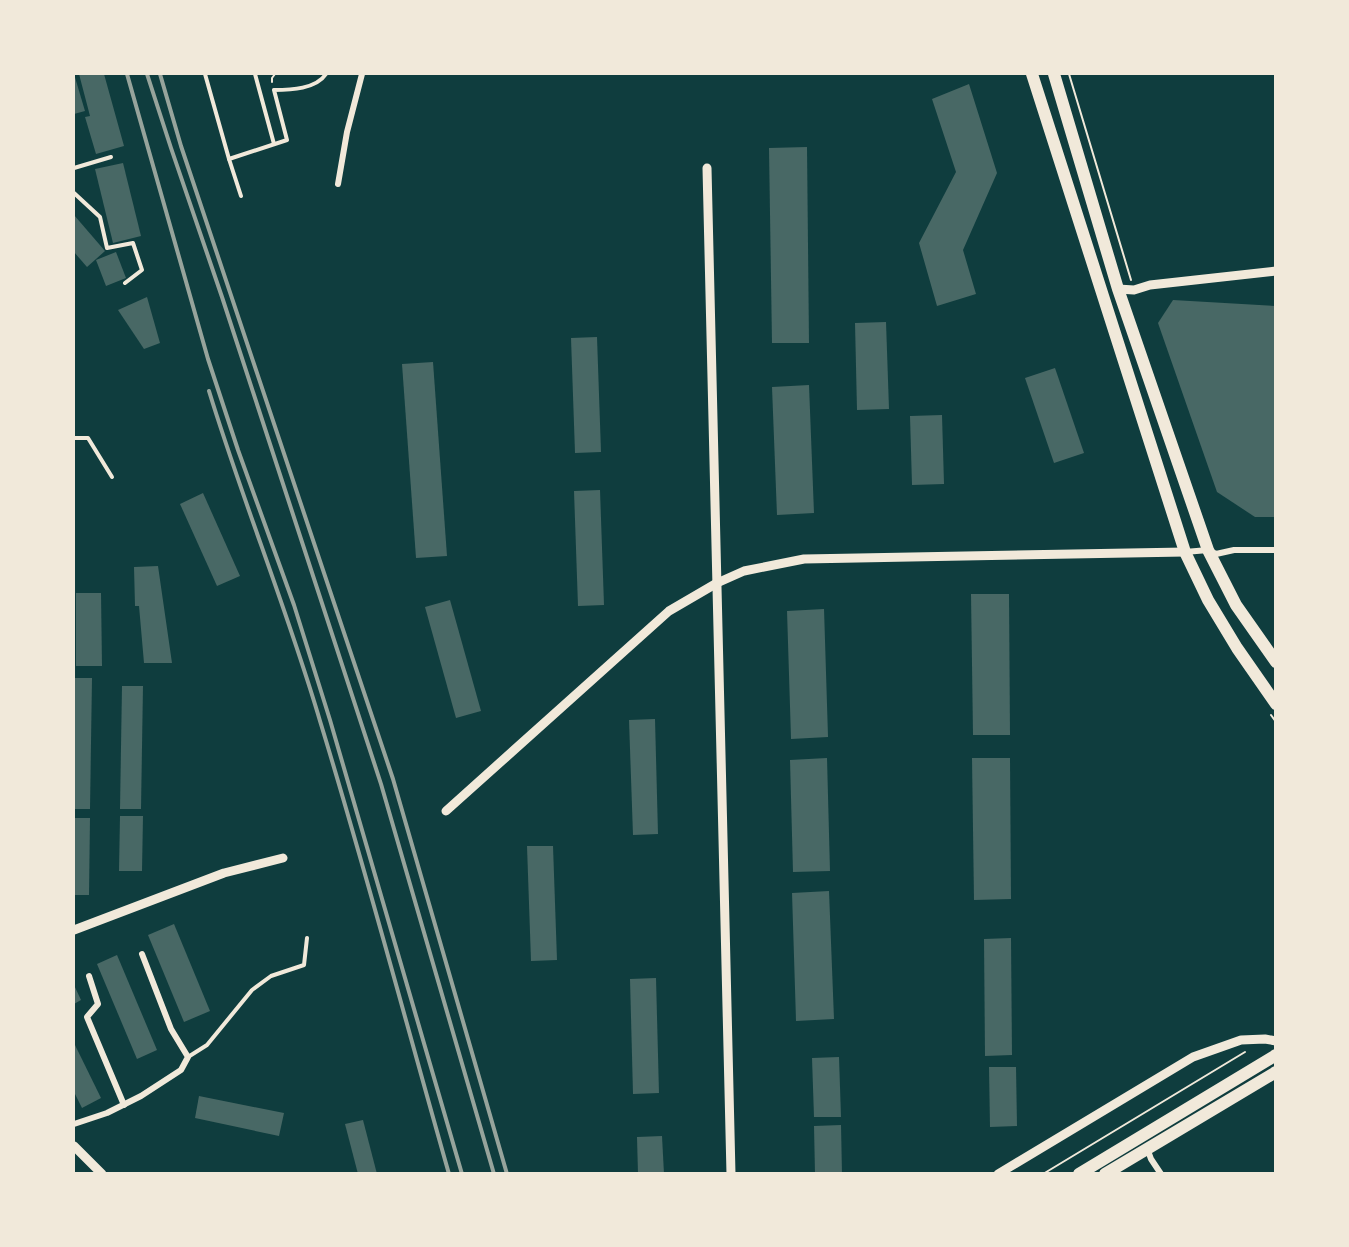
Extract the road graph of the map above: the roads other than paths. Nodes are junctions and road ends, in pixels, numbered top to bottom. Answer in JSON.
{"nodes":[{"id":1,"x":205,"y":74,"type":"edge"},
{"id":2,"x":255,"y":74,"type":"edge"},
{"id":3,"x":326,"y":74,"type":"edge"},
{"id":4,"x":362,"y":74,"type":"edge"},
{"id":5,"x":1032,"y":74,"type":"edge"},
{"id":6,"x":1054,"y":74,"type":"edge"},
{"id":7,"x":274,"y":144,"type":"junction"},
{"id":8,"x":111,"y":157,"type":"dead end"},
{"id":9,"x":229,"y":159,"type":"junction"},
{"id":10,"x":74,"y":168,"type":"edge"},
{"id":11,"x":707,"y":168,"type":"dead end"},
{"id":12,"x":338,"y":184,"type":"dead end"},
{"id":13,"x":74,"y":193,"type":"edge"},
{"id":14,"x":241,"y":196,"type":"dead end"},
{"id":15,"x":1275,"y":271,"type":"edge"},
{"id":16,"x":125,"y":283,"type":"dead end"},
{"id":17,"x":1118,"y":289,"type":"junction"},
{"id":18,"x":74,"y":438,"type":"edge"},
{"id":19,"x":112,"y":477,"type":"dead end"},
{"id":20,"x":1208,"y":550,"type":"junction"},
{"id":21,"x":1275,"y":550,"type":"edge"},
{"id":22,"x":1185,"y":552,"type":"junction"},
{"id":23,"x":717,"y":583,"type":"junction"},
{"id":24,"x":1275,"y":663,"type":"edge"},
{"id":25,"x":1275,"y":704,"type":"edge"},
{"id":26,"x":446,"y":811,"type":"dead end"},
{"id":27,"x":283,"y":858,"type":"dead end"},
{"id":28,"x":74,"y":930,"type":"edge"},
{"id":29,"x":308,"y":938,"type":"dead end"},
{"id":30,"x":142,"y":954,"type":"dead end"},
{"id":31,"x":89,"y":976,"type":"dead end"},
{"id":32,"x":1275,"y":1041,"type":"edge"},
{"id":33,"x":1275,"y":1055,"type":"edge"},
{"id":34,"x":188,"y":1057,"type":"junction"},
{"id":35,"x":1275,"y":1072,"type":"edge"},
{"id":36,"x":124,"y":1105,"type":"junction"},
{"id":37,"x":74,"y":1124,"type":"edge"},
{"id":38,"x":74,"y":1146,"type":"edge"},
{"id":39,"x":1147,"y":1148,"type":"junction"},
{"id":40,"x":102,"y":1173,"type":"edge"},
{"id":41,"x":731,"y":1173,"type":"edge"},
{"id":42,"x":998,"y":1173,"type":"edge"},
{"id":43,"x":1079,"y":1173,"type":"edge"},
{"id":44,"x":1105,"y":1173,"type":"edge"},
{"id":45,"x":1161,"y":1173,"type":"edge"}],
"edges":[{"from":1,"to":9,"type":"lane"},
{"from":2,"to":7,"type":"lane"},
{"from":3,"to":7,"type":"lane"},
{"from":4,"to":12,"type":"street"},
{"from":5,"to":22,"type":"main road"},
{"from":6,"to":17,"type":"main road"},
{"from":7,"to":9,"type":"lane"},
{"from":8,"to":10,"type":"lane"},
{"from":9,"to":14,"type":"lane"},
{"from":11,"to":23,"type":"street"},
{"from":13,"to":16,"type":"lane"},
{"from":15,"to":17,"type":"street"},
{"from":17,"to":20,"type":"main road"},
{"from":18,"to":19,"type":"lane"},
{"from":20,"to":21,"type":"street"},
{"from":20,"to":22,"type":"street"},
{"from":20,"to":24,"type":"main road"},
{"from":22,"to":23,"type":"street"},
{"from":22,"to":25,"type":"main road"},
{"from":23,"to":26,"type":"street"},
{"from":23,"to":41,"type":"street"},
{"from":27,"to":28,"type":"street"},
{"from":29,"to":34,"type":"lane"},
{"from":30,"to":34,"type":"street"},
{"from":31,"to":36,"type":"street"},
{"from":32,"to":42,"type":"street"},
{"from":33,"to":43,"type":"main road"},
{"from":34,"to":36,"type":"street"},
{"from":35,"to":39,"type":"main road"},
{"from":36,"to":37,"type":"street"},
{"from":38,"to":40,"type":"street"},
{"from":39,"to":44,"type":"main road"},
{"from":39,"to":45,"type":"street"}]}
